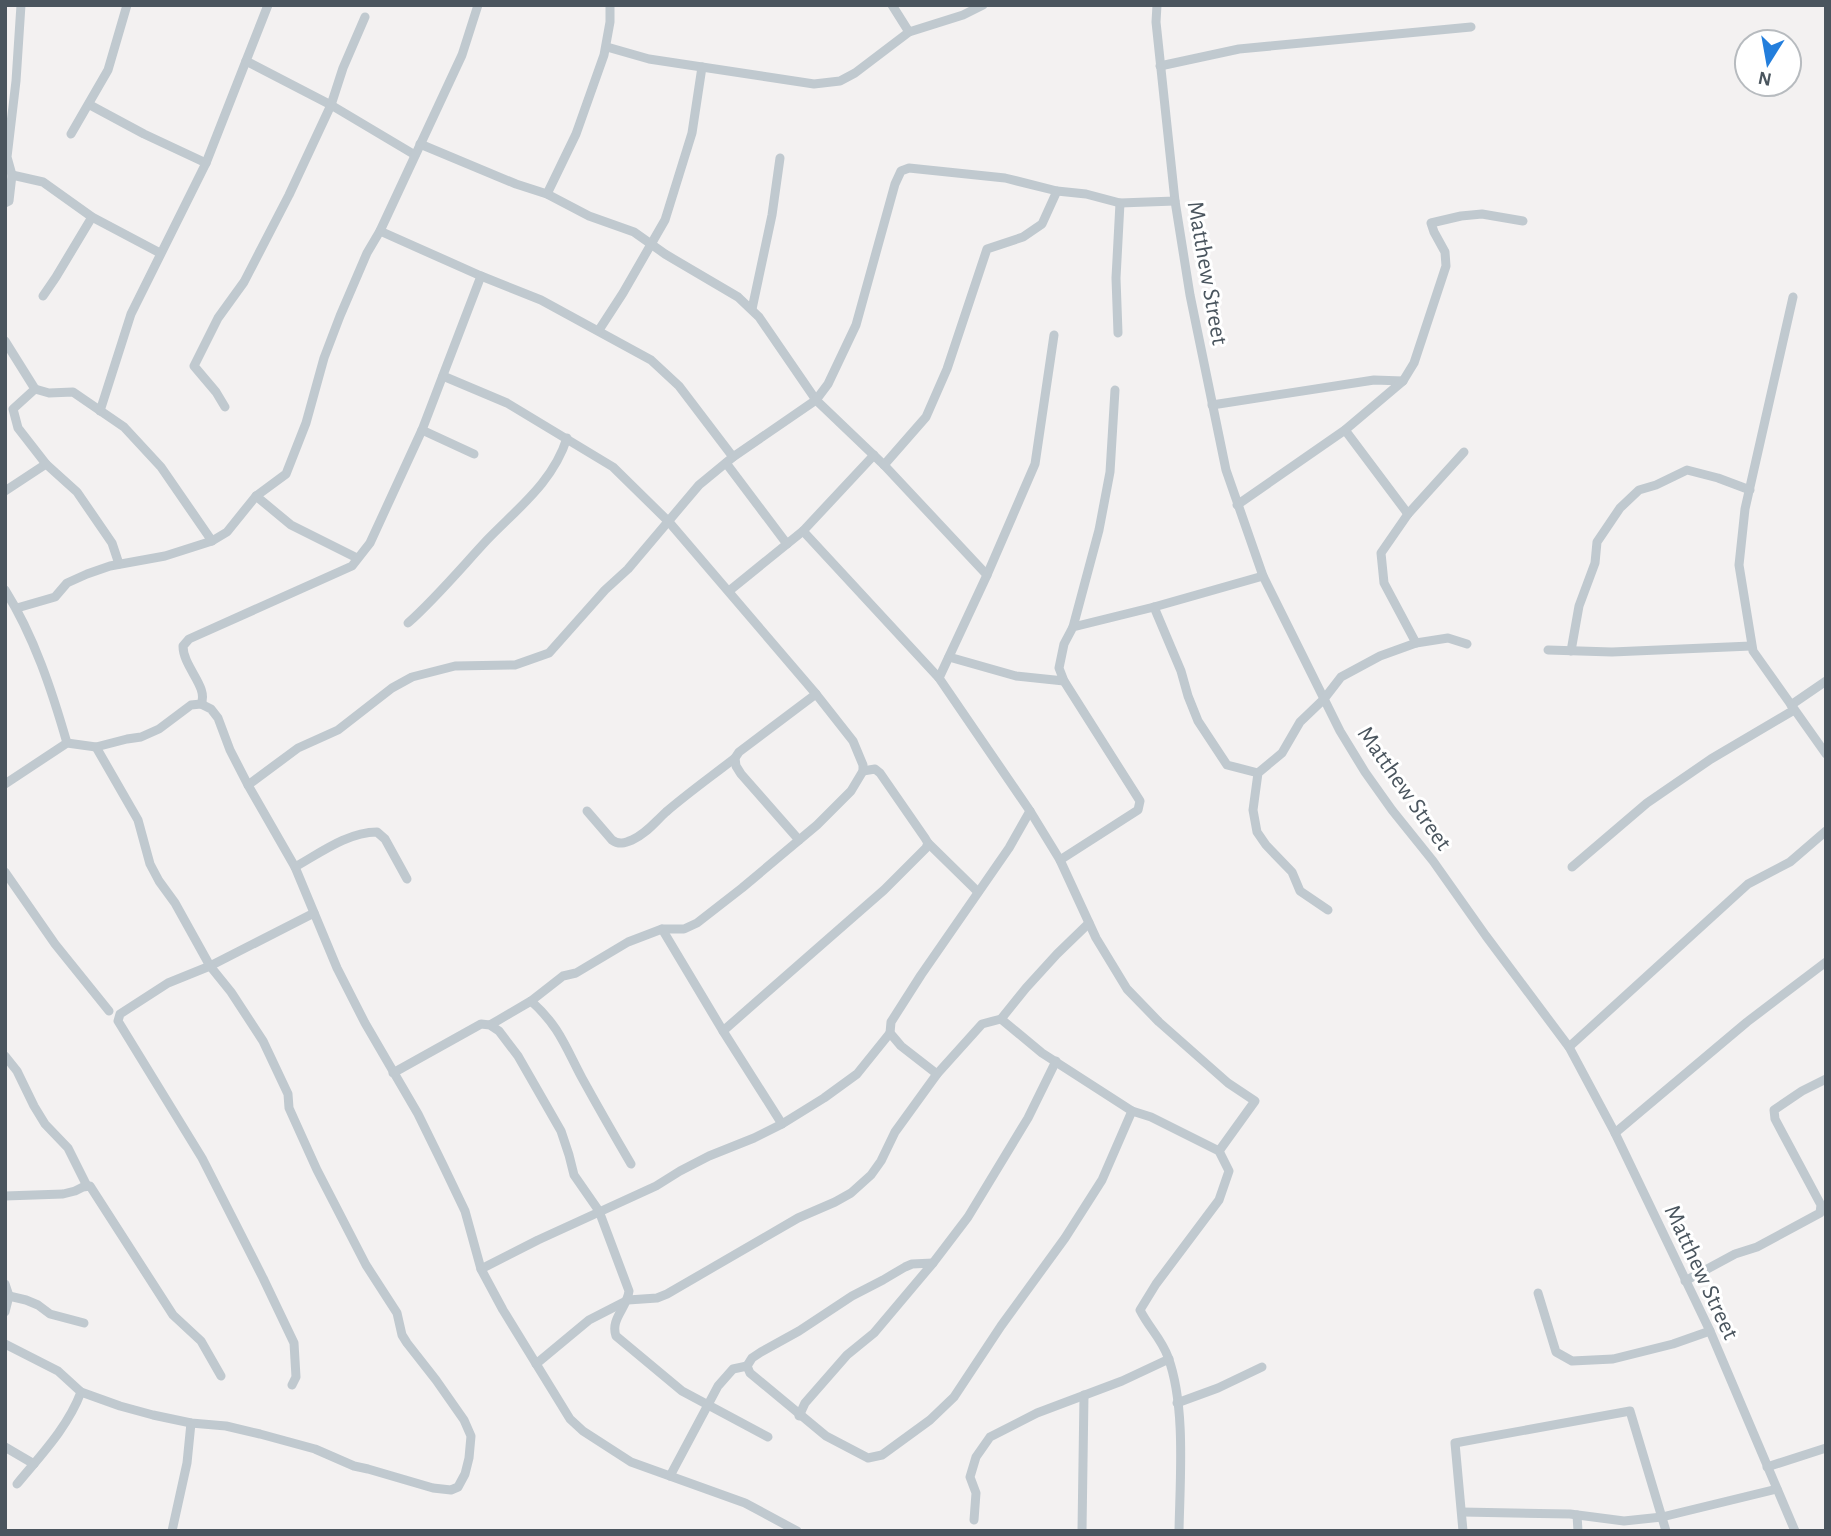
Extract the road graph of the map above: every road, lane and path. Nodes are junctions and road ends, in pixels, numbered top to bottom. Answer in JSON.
{"nodes":[{"id":1,"x":21,"y":5,"type":"edge"},
{"id":2,"x":127,"y":5,"type":"edge"},
{"id":3,"x":268,"y":5,"type":"edge"},
{"id":4,"x":478,"y":5,"type":"edge"},
{"id":5,"x":610,"y":5,"type":"edge"},
{"id":6,"x":892,"y":5,"type":"edge"},
{"id":7,"x":983,"y":5,"type":"edge"},
{"id":8,"x":1157,"y":5,"type":"edge"},
{"id":9,"x":365,"y":17,"type":"dead end"},
{"id":10,"x":1471,"y":27,"type":"dead end"},
{"id":11,"x":909,"y":32,"type":"junction"},
{"id":12,"x":607,"y":47,"type":"junction"},
{"id":13,"x":246,"y":61,"type":"junction"},
{"id":14,"x":702,"y":66,"type":"junction"},
{"id":15,"x":1160,"y":66,"type":"junction"},
{"id":16,"x":331,"y":104,"type":"junction"},
{"id":17,"x":90,"y":105,"type":"junction"},
{"id":18,"x":71,"y":134,"type":"dead end"},
{"id":19,"x":420,"y":144,"type":"junction"},
{"id":20,"x":415,"y":156,"type":"junction"},
{"id":21,"x":780,"y":158,"type":"dead end"},
{"id":22,"x":206,"y":163,"type":"junction"},
{"id":23,"x":12,"y":175,"type":"junction"},
{"id":24,"x":1057,"y":191,"type":"junction"},
{"id":25,"x":547,"y":194,"type":"junction"},
{"id":26,"x":1175,"y":201,"type":"junction"},
{"id":27,"x":1119,"y":203,"type":"junction"},
{"id":28,"x":5,"y":204,"type":"edge"},
{"id":29,"x":92,"y":217,"type":"junction"},
{"id":30,"x":1523,"y":221,"type":"dead end"},
{"id":31,"x":380,"y":231,"type":"junction"},
{"id":32,"x":652,"y":244,"type":"junction"},
{"id":33,"x":160,"y":253,"type":"junction"},
{"id":34,"x":481,"y":276,"type":"junction"},
{"id":35,"x":43,"y":296,"type":"dead end"},
{"id":36,"x":1793,"y":297,"type":"dead end"},
{"id":37,"x":752,"y":309,"type":"junction"},
{"id":38,"x":598,"y":331,"type":"junction"},
{"id":39,"x":1118,"y":333,"type":"dead end"},
{"id":40,"x":1054,"y":335,"type":"dead end"},
{"id":41,"x":5,"y":341,"type":"edge"},
{"id":42,"x":443,"y":376,"type":"junction"},
{"id":43,"x":1403,"y":381,"type":"junction"},
{"id":44,"x":35,"y":389,"type":"junction"},
{"id":45,"x":1115,"y":390,"type":"dead end"},
{"id":46,"x":816,"y":400,"type":"junction"},
{"id":47,"x":1212,"y":405,"type":"junction"},
{"id":48,"x":225,"y":407,"type":"dead end"},
{"id":49,"x":100,"y":411,"type":"junction"},
{"id":50,"x":422,"y":430,"type":"junction"},
{"id":51,"x":1345,"y":430,"type":"junction"},
{"id":52,"x":567,"y":438,"type":"junction"},
{"id":53,"x":1464,"y":452,"type":"dead end"},
{"id":54,"x":474,"y":454,"type":"dead end"},
{"id":55,"x":874,"y":455,"type":"junction"},
{"id":56,"x":730,"y":460,"type":"junction"},
{"id":57,"x":46,"y":464,"type":"junction"},
{"id":58,"x":884,"y":465,"type":"junction"},
{"id":59,"x":1749,"y":490,"type":"junction"},
{"id":60,"x":5,"y":491,"type":"edge"},
{"id":61,"x":256,"y":496,"type":"junction"},
{"id":62,"x":1237,"y":505,"type":"junction"},
{"id":63,"x":1408,"y":514,"type":"junction"},
{"id":64,"x":669,"y":522,"type":"junction"},
{"id":65,"x":803,"y":531,"type":"junction"},
{"id":66,"x":212,"y":541,"type":"junction"},
{"id":67,"x":787,"y":544,"type":"junction"},
{"id":68,"x":357,"y":558,"type":"junction"},
{"id":69,"x":119,"y":564,"type":"junction"},
{"id":70,"x":987,"y":575,"type":"junction"},
{"id":71,"x":1263,"y":576,"type":"junction"},
{"id":72,"x":5,"y":590,"type":"edge"},
{"id":73,"x":729,"y":591,"type":"junction"},
{"id":74,"x":1154,"y":607,"type":"junction"},
{"id":75,"x":17,"y":608,"type":"junction"},
{"id":76,"x":408,"y":623,"type":"dead end"},
{"id":77,"x":1073,"y":627,"type":"junction"},
{"id":78,"x":1416,"y":643,"type":"junction"},
{"id":79,"x":1467,"y":644,"type":"dead end"},
{"id":80,"x":1751,"y":646,"type":"junction"},
{"id":81,"x":1548,"y":650,"type":"dead end"},
{"id":82,"x":1571,"y":651,"type":"junction"},
{"id":83,"x":949,"y":657,"type":"junction"},
{"id":84,"x":939,"y":678,"type":"junction"},
{"id":85,"x":1064,"y":681,"type":"junction"},
{"id":86,"x":1826,"y":681,"type":"edge"},
{"id":87,"x":816,"y":694,"type":"junction"},
{"id":88,"x":1324,"y":699,"type":"junction"},
{"id":89,"x":201,"y":704,"type":"junction"},
{"id":90,"x":1793,"y":708,"type":"junction"},
{"id":91,"x":66,"y":743,"type":"junction"},
{"id":92,"x":96,"y":747,"type":"junction"},
{"id":93,"x":1826,"y":754,"type":"edge"},
{"id":94,"x":735,"y":758,"type":"junction"},
{"id":95,"x":863,"y":771,"type":"junction"},
{"id":96,"x":1258,"y":773,"type":"junction"},
{"id":97,"x":5,"y":784,"type":"edge"},
{"id":98,"x":248,"y":785,"type":"junction"},
{"id":99,"x":587,"y":811,"type":"dead end"},
{"id":100,"x":1030,"y":811,"type":"junction"},
{"id":101,"x":1826,"y":831,"type":"edge"},
{"id":102,"x":799,"y":840,"type":"junction"},
{"id":103,"x":928,"y":843,"type":"junction"},
{"id":104,"x":1060,"y":860,"type":"junction"},
{"id":105,"x":295,"y":867,"type":"junction"},
{"id":106,"x":1572,"y":867,"type":"dead end"},
{"id":107,"x":5,"y":872,"type":"edge"},
{"id":108,"x":407,"y":879,"type":"dead end"},
{"id":109,"x":978,"y":892,"type":"junction"},
{"id":110,"x":1328,"y":910,"type":"dead end"},
{"id":111,"x":314,"y":913,"type":"junction"},
{"id":112,"x":1089,"y":923,"type":"junction"},
{"id":113,"x":662,"y":929,"type":"junction"},
{"id":114,"x":1826,"y":962,"type":"edge"},
{"id":115,"x":210,"y":967,"type":"junction"},
{"id":116,"x":531,"y":1001,"type":"junction"},
{"id":117,"x":109,"y":1011,"type":"dead end"},
{"id":118,"x":1001,"y":1019,"type":"junction"},
{"id":119,"x":490,"y":1025,"type":"junction"},
{"id":120,"x":723,"y":1031,"type":"junction"},
{"id":121,"x":890,"y":1032,"type":"junction"},
{"id":122,"x":1569,"y":1047,"type":"junction"},
{"id":123,"x":5,"y":1056,"type":"edge"},
{"id":124,"x":1056,"y":1061,"type":"junction"},
{"id":125,"x":393,"y":1073,"type":"junction"},
{"id":126,"x":937,"y":1074,"type":"junction"},
{"id":127,"x":1826,"y":1079,"type":"edge"},
{"id":128,"x":1132,"y":1111,"type":"junction"},
{"id":129,"x":782,"y":1125,"type":"junction"},
{"id":130,"x":1615,"y":1133,"type":"junction"},
{"id":131,"x":1219,"y":1152,"type":"junction"},
{"id":132,"x":631,"y":1164,"type":"dead end"},
{"id":133,"x":87,"y":1186,"type":"junction"},
{"id":134,"x":5,"y":1196,"type":"edge"},
{"id":135,"x":599,"y":1211,"type":"junction"},
{"id":136,"x":933,"y":1263,"type":"junction"},
{"id":137,"x":481,"y":1269,"type":"junction"},
{"id":138,"x":1685,"y":1281,"type":"junction"},
{"id":139,"x":5,"y":1284,"type":"edge"},
{"id":140,"x":1538,"y":1293,"type":"dead end"},
{"id":141,"x":9,"y":1296,"type":"junction"},
{"id":142,"x":628,"y":1300,"type":"junction"},
{"id":143,"x":5,"y":1312,"type":"edge"},
{"id":144,"x":85,"y":1323,"type":"dead end"},
{"id":145,"x":1710,"y":1331,"type":"junction"},
{"id":146,"x":5,"y":1344,"type":"edge"},
{"id":147,"x":1168,"y":1359,"type":"junction"},
{"id":148,"x":536,"y":1364,"type":"junction"},
{"id":149,"x":747,"y":1366,"type":"junction"},
{"id":150,"x":1262,"y":1367,"type":"dead end"},
{"id":151,"x":221,"y":1376,"type":"dead end"},
{"id":152,"x":292,"y":1385,"type":"dead end"},
{"id":153,"x":81,"y":1392,"type":"junction"},
{"id":154,"x":1084,"y":1395,"type":"junction"},
{"id":155,"x":1177,"y":1403,"type":"junction"},
{"id":156,"x":709,"y":1404,"type":"junction"},
{"id":157,"x":800,"y":1416,"type":"junction"},
{"id":158,"x":191,"y":1423,"type":"junction"},
{"id":159,"x":768,"y":1437,"type":"dead end"},
{"id":160,"x":5,"y":1447,"type":"edge"},
{"id":161,"x":1826,"y":1448,"type":"edge"},
{"id":162,"x":34,"y":1464,"type":"junction"},
{"id":163,"x":1767,"y":1466,"type":"junction"},
{"id":164,"x":670,"y":1476,"type":"junction"},
{"id":165,"x":17,"y":1484,"type":"dead end"},
{"id":166,"x":1777,"y":1489,"type":"junction"},
{"id":167,"x":1462,"y":1512,"type":"junction"},
{"id":168,"x":1577,"y":1515,"type":"junction"},
{"id":169,"x":1662,"y":1517,"type":"junction"},
{"id":170,"x":974,"y":1520,"type":"dead end"},
{"id":171,"x":172,"y":1531,"type":"edge"},
{"id":172,"x":797,"y":1531,"type":"edge"},
{"id":173,"x":1082,"y":1531,"type":"edge"},
{"id":174,"x":1179,"y":1531,"type":"edge"},
{"id":175,"x":1463,"y":1531,"type":"edge"},
{"id":176,"x":1578,"y":1531,"type":"edge"},
{"id":177,"x":1666,"y":1531,"type":"edge"},
{"id":178,"x":1796,"y":1531,"type":"edge"}],
"edges":[{"from":1,"to":23,"type":"street"},
{"from":2,"to":17,"type":"street"},
{"from":3,"to":13,"type":"street"},
{"from":4,"to":19,"type":"street"},
{"from":5,"to":12,"type":"street"},
{"from":6,"to":11,"type":"street"},
{"from":7,"to":11,"type":"street"},
{"from":8,"to":15,"type":"street","name":"Matthew Street"},
{"from":9,"to":16,"type":"street"},
{"from":10,"to":15,"type":"street"},
{"from":11,"to":14,"type":"street"},
{"from":12,"to":14,"type":"street"},
{"from":12,"to":25,"type":"street"},
{"from":13,"to":16,"type":"street"},
{"from":13,"to":22,"type":"street"},
{"from":14,"to":32,"type":"street"},
{"from":15,"to":26,"type":"street","name":"Matthew Street"},
{"from":16,"to":20,"type":"street"},
{"from":16,"to":48,"type":"street"},
{"from":17,"to":18,"type":"street"},
{"from":17,"to":22,"type":"street"},
{"from":19,"to":20,"type":"street"},
{"from":19,"to":25,"type":"street"},
{"from":20,"to":31,"type":"street"},
{"from":21,"to":37,"type":"street"},
{"from":22,"to":33,"type":"street"},
{"from":23,"to":28,"type":"street"},
{"from":23,"to":29,"type":"street"},
{"from":24,"to":27,"type":"street"},
{"from":24,"to":46,"type":"street"},
{"from":24,"to":58,"type":"street"},
{"from":25,"to":32,"type":"street"},
{"from":26,"to":27,"type":"street"},
{"from":26,"to":47,"type":"street","name":"Matthew Street"},
{"from":27,"to":39,"type":"street"},
{"from":29,"to":33,"type":"street"},
{"from":29,"to":35,"type":"street"},
{"from":30,"to":43,"type":"street"},
{"from":31,"to":34,"type":"street"},
{"from":31,"to":61,"type":"street"},
{"from":32,"to":37,"type":"street"},
{"from":32,"to":38,"type":"street"},
{"from":33,"to":49,"type":"street"},
{"from":34,"to":38,"type":"street"},
{"from":34,"to":42,"type":"street"},
{"from":36,"to":59,"type":"street"},
{"from":37,"to":46,"type":"street"},
{"from":38,"to":56,"type":"street"},
{"from":40,"to":70,"type":"street"},
{"from":41,"to":44,"type":"street"},
{"from":42,"to":50,"type":"street"},
{"from":42,"to":52,"type":"street"},
{"from":43,"to":47,"type":"street"},
{"from":43,"to":51,"type":"street"},
{"from":44,"to":49,"type":"street"},
{"from":44,"to":57,"type":"street"},
{"from":45,"to":77,"type":"street"},
{"from":46,"to":55,"type":"street"},
{"from":46,"to":56,"type":"street"},
{"from":47,"to":62,"type":"street","name":"Matthew Street"},
{"from":49,"to":66,"type":"street"},
{"from":50,"to":54,"type":"street"},
{"from":50,"to":68,"type":"street"},
{"from":51,"to":62,"type":"street"},
{"from":51,"to":63,"type":"street"},
{"from":52,"to":64,"type":"street"},
{"from":52,"to":76,"type":"street"},
{"from":53,"to":63,"type":"street"},
{"from":55,"to":58,"type":"street"},
{"from":55,"to":65,"type":"street"},
{"from":56,"to":64,"type":"street"},
{"from":56,"to":67,"type":"street"},
{"from":57,"to":60,"type":"street"},
{"from":57,"to":69,"type":"street"},
{"from":58,"to":70,"type":"street"},
{"from":59,"to":80,"type":"street"},
{"from":59,"to":82,"type":"street"},
{"from":61,"to":66,"type":"street"},
{"from":61,"to":68,"type":"street"},
{"from":62,"to":71,"type":"street","name":"Matthew Street"},
{"from":63,"to":78,"type":"street"},
{"from":64,"to":73,"type":"street"},
{"from":64,"to":98,"type":"street"},
{"from":65,"to":67,"type":"street"},
{"from":65,"to":84,"type":"street"},
{"from":66,"to":69,"type":"street"},
{"from":67,"to":73,"type":"street"},
{"from":68,"to":89,"type":"street"},
{"from":69,"to":75,"type":"street"},
{"from":70,"to":83,"type":"street"},
{"from":71,"to":74,"type":"street"},
{"from":71,"to":88,"type":"street","name":"Matthew Street"},
{"from":72,"to":75,"type":"street"},
{"from":73,"to":87,"type":"street"},
{"from":74,"to":77,"type":"street"},
{"from":74,"to":96,"type":"street"},
{"from":75,"to":91,"type":"street"},
{"from":77,"to":85,"type":"street"},
{"from":78,"to":79,"type":"street"},
{"from":78,"to":88,"type":"street"},
{"from":80,"to":82,"type":"street"},
{"from":80,"to":90,"type":"street"},
{"from":81,"to":82,"type":"street"},
{"from":83,"to":84,"type":"street"},
{"from":83,"to":85,"type":"street"},
{"from":84,"to":100,"type":"street"},
{"from":85,"to":104,"type":"street"},
{"from":86,"to":90,"type":"street"},
{"from":87,"to":94,"type":"street"},
{"from":87,"to":95,"type":"street"},
{"from":88,"to":96,"type":"street"},
{"from":88,"to":122,"type":"street","name":"Matthew Street"},
{"from":89,"to":92,"type":"street"},
{"from":89,"to":98,"type":"street"},
{"from":90,"to":93,"type":"street"},
{"from":90,"to":106,"type":"street"},
{"from":91,"to":92,"type":"street"},
{"from":91,"to":97,"type":"street"},
{"from":92,"to":115,"type":"street"},
{"from":94,"to":99,"type":"street"},
{"from":94,"to":102,"type":"street"},
{"from":95,"to":102,"type":"street"},
{"from":95,"to":103,"type":"street"},
{"from":96,"to":110,"type":"street"},
{"from":98,"to":105,"type":"street"},
{"from":100,"to":104,"type":"street"},
{"from":100,"to":109,"type":"street"},
{"from":101,"to":122,"type":"street"},
{"from":102,"to":113,"type":"street"},
{"from":103,"to":109,"type":"street"},
{"from":103,"to":120,"type":"street"},
{"from":104,"to":112,"type":"street"},
{"from":105,"to":108,"type":"street"},
{"from":105,"to":111,"type":"street"},
{"from":107,"to":117,"type":"street"},
{"from":109,"to":121,"type":"street"},
{"from":111,"to":115,"type":"street"},
{"from":111,"to":125,"type":"street"},
{"from":112,"to":118,"type":"street"},
{"from":112,"to":131,"type":"street"},
{"from":113,"to":116,"type":"street"},
{"from":113,"to":120,"type":"street"},
{"from":114,"to":130,"type":"street"},
{"from":115,"to":152,"type":"street"},
{"from":115,"to":158,"type":"street"},
{"from":116,"to":119,"type":"street"},
{"from":116,"to":132,"type":"street"},
{"from":118,"to":124,"type":"street"},
{"from":118,"to":126,"type":"street"},
{"from":119,"to":125,"type":"street"},
{"from":119,"to":135,"type":"street"},
{"from":120,"to":129,"type":"street"},
{"from":121,"to":126,"type":"street"},
{"from":121,"to":129,"type":"street"},
{"from":122,"to":130,"type":"street","name":"Matthew Street"},
{"from":123,"to":133,"type":"street"},
{"from":124,"to":128,"type":"street"},
{"from":124,"to":136,"type":"street"},
{"from":125,"to":137,"type":"street"},
{"from":126,"to":142,"type":"street"},
{"from":127,"to":138,"type":"street"},
{"from":128,"to":131,"type":"street"},
{"from":128,"to":157,"type":"street"},
{"from":129,"to":135,"type":"street"},
{"from":130,"to":138,"type":"street","name":"Matthew Street"},
{"from":131,"to":147,"type":"street"},
{"from":133,"to":134,"type":"street"},
{"from":133,"to":151,"type":"street"},
{"from":135,"to":137,"type":"street"},
{"from":135,"to":142,"type":"street"},
{"from":136,"to":149,"type":"street"},
{"from":136,"to":157,"type":"street"},
{"from":137,"to":148,"type":"street"},
{"from":138,"to":145,"type":"street","name":"Matthew Street"},
{"from":139,"to":141,"type":"street"},
{"from":140,"to":145,"type":"street"},
{"from":141,"to":143,"type":"street"},
{"from":141,"to":144,"type":"street"},
{"from":142,"to":148,"type":"street"},
{"from":142,"to":156,"type":"street"},
{"from":145,"to":163,"type":"street","name":"Matthew Street"},
{"from":146,"to":153,"type":"street"},
{"from":147,"to":154,"type":"street"},
{"from":147,"to":155,"type":"street"},
{"from":148,"to":164,"type":"street"},
{"from":149,"to":156,"type":"street"},
{"from":149,"to":157,"type":"street"},
{"from":150,"to":155,"type":"street"},
{"from":153,"to":158,"type":"street"},
{"from":153,"to":162,"type":"street"},
{"from":154,"to":170,"type":"street"},
{"from":154,"to":173,"type":"street"},
{"from":155,"to":174,"type":"street"},
{"from":156,"to":159,"type":"street"},
{"from":156,"to":164,"type":"street"},
{"from":158,"to":171,"type":"street"},
{"from":160,"to":162,"type":"street"},
{"from":161,"to":163,"type":"street"},
{"from":162,"to":165,"type":"street"},
{"from":163,"to":166,"type":"street","name":"Matthew Street"},
{"from":164,"to":172,"type":"street"},
{"from":166,"to":169,"type":"street"},
{"from":166,"to":178,"type":"street","name":"Matthew Street"},
{"from":167,"to":168,"type":"street"},
{"from":167,"to":169,"type":"street"},
{"from":167,"to":175,"type":"street"},
{"from":168,"to":169,"type":"street"},
{"from":168,"to":176,"type":"street"},
{"from":169,"to":177,"type":"street"}]}
